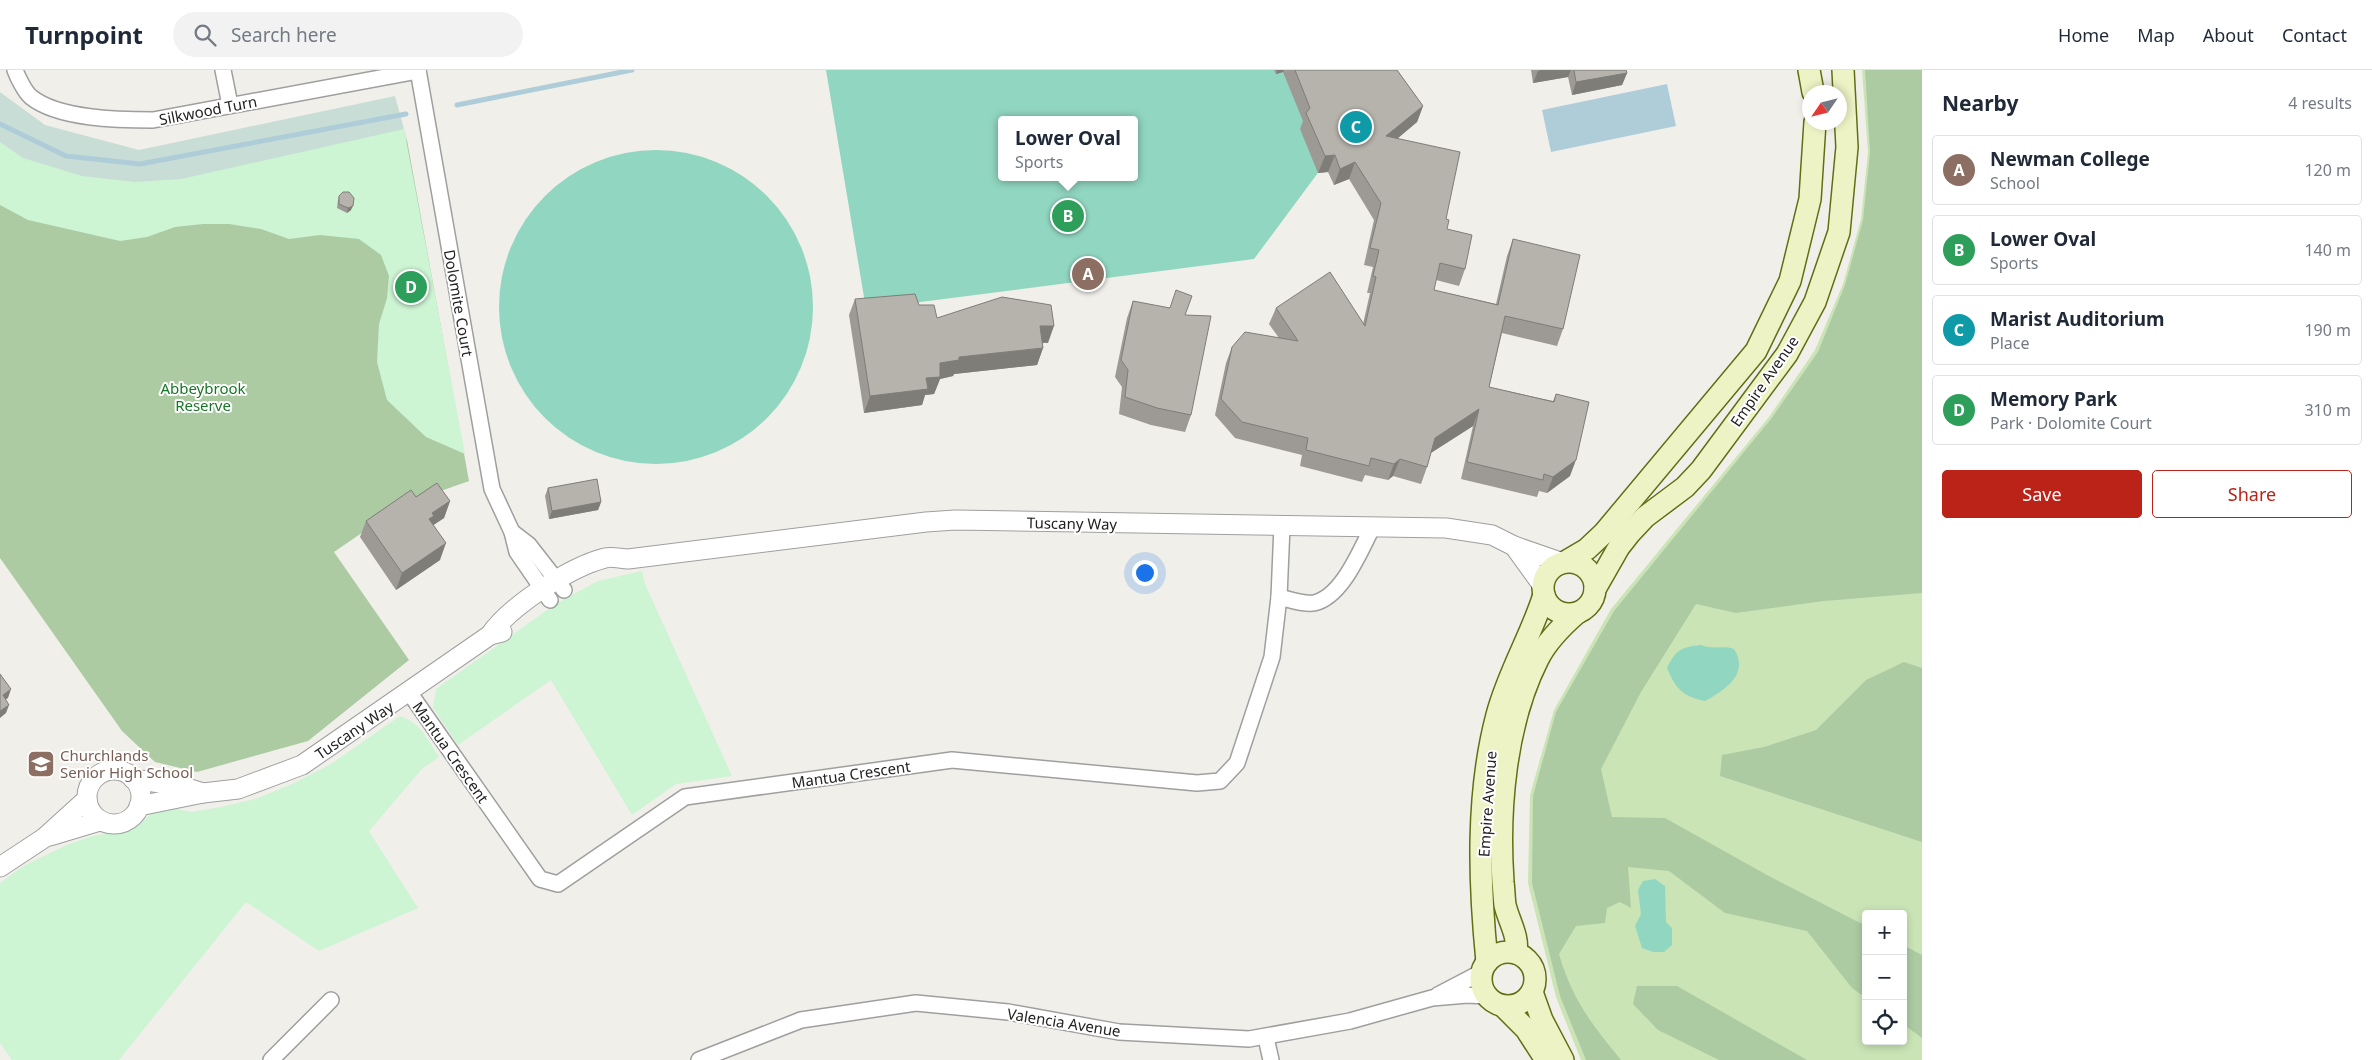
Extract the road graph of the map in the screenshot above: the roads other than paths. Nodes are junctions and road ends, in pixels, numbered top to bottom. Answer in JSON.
{"nodes":[{"id":1,"x":15,"y":70,"type":"edge"},
{"id":2,"x":223,"y":70,"type":"edge"},
{"id":3,"x":418,"y":70,"type":"edge"},
{"id":4,"x":1809,"y":70,"type":"edge"},
{"id":5,"x":1843,"y":70,"type":"edge"},
{"id":6,"x":1812,"y":85,"type":"edge"},
{"id":7,"x":230,"y":105,"type":"junction"},
{"id":8,"x":1814,"y":130,"type":"edge"},
{"id":9,"x":1282,"y":526,"type":"junction"},
{"id":10,"x":1372,"y":528,"type":"junction"},
{"id":11,"x":1514,"y":546,"type":"junction"},
{"id":12,"x":1564,"y":563,"type":"junction"},
{"id":13,"x":1595,"y":589,"type":"junction"},
{"id":14,"x":553,"y":590,"type":"junction"},
{"id":15,"x":1544,"y":590,"type":"junction"},
{"id":16,"x":1279,"y":597,"type":"junction"},
{"id":17,"x":1577,"y":613,"type":"junction"},
{"id":18,"x":409,"y":692,"type":"junction"},
{"id":19,"x":133,"y":778,"type":"junction"},
{"id":20,"x":202,"y":793,"type":"junction"},
{"id":21,"x":87,"y":799,"type":"junction"},
{"id":22,"x":140,"y":806,"type":"junction"},
{"id":23,"x":100,"y":821,"type":"junction"},
{"id":24,"x":44,"y":838,"type":"junction"},
{"id":25,"x":0,"y":867,"type":"edge"},
{"id":26,"x":1516,"y":953,"type":"junction"},
{"id":27,"x":1484,"y":967,"type":"junction"},
{"id":28,"x":1532,"y":992,"type":"junction"},
{"id":29,"x":1432,"y":998,"type":"junction"},
{"id":30,"x":331,"y":1000,"type":"dead end"},
{"id":31,"x":1495,"y":1001,"type":"junction"},
{"id":32,"x":1266,"y":1038,"type":"junction"},
{"id":33,"x":271,"y":1060,"type":"edge"},
{"id":34,"x":699,"y":1060,"type":"edge"},
{"id":35,"x":1271,"y":1060,"type":"edge"},
{"id":36,"x":1546,"y":1060,"type":"edge"},
{"id":37,"x":1564,"y":1060,"type":"edge"}],
"edges":[{"from":1,"to":7,"type":"street","name":"Silkwood Turn"},
{"from":2,"to":7,"type":"street"},
{"from":3,"to":7,"type":"street","name":"Silkwood Turn"},
{"from":3,"to":14,"type":"street","name":"Dolomite Court"},
{"from":4,"to":6,"type":"main road"},
{"from":5,"to":13,"type":"main road","name":"Empire Avenue"},
{"from":8,"to":12,"type":"main road","name":"Empire Avenue"},
{"from":9,"to":10,"type":"street","name":"Tuscany Way"},
{"from":9,"to":14,"type":"street","name":"Tuscany Way"},
{"from":9,"to":16,"type":"street","name":"Mantua Crescent"},
{"from":10,"to":11,"type":"street","name":"Tuscany Way"},
{"from":10,"to":16,"type":"street"},
{"from":11,"to":12,"type":"street","name":"Tuscany Way"},
{"from":11,"to":15,"type":"street","name":"Tuscany Way"},
{"from":12,"to":13,"type":"main road"},
{"from":12,"to":15,"type":"main road"},
{"from":13,"to":17,"type":"main road"},
{"from":14,"to":18,"type":"street","name":"Tuscany Way"},
{"from":15,"to":17,"type":"main road"},
{"from":15,"to":27,"type":"main road","name":"Empire Avenue"},
{"from":16,"to":18,"type":"street","name":"Mantua Crescent"},
{"from":17,"to":26,"type":"main road","name":"Empire Avenue"},
{"from":18,"to":20,"type":"street","name":"Tuscany Way"},
{"from":19,"to":20,"type":"street","name":"Tuscany Way"},
{"from":19,"to":21,"type":"street"},
{"from":19,"to":22,"type":"street"},
{"from":20,"to":22,"type":"street","name":"Tuscany Way"},
{"from":21,"to":23,"type":"street"},
{"from":21,"to":24,"type":"street"},
{"from":22,"to":23,"type":"street"},
{"from":23,"to":24,"type":"street"},
{"from":24,"to":25,"type":"street"},
{"from":26,"to":27,"type":"main road"},
{"from":26,"to":28,"type":"main road"},
{"from":27,"to":29,"type":"street","name":"Valencia Avenue"},
{"from":27,"to":31,"type":"main road"},
{"from":28,"to":31,"type":"main road"},
{"from":28,"to":37,"type":"main road"},
{"from":29,"to":31,"type":"street","name":"Valencia Avenue"},
{"from":29,"to":32,"type":"street","name":"Valencia Avenue"},
{"from":30,"to":33,"type":"street"},
{"from":31,"to":36,"type":"main road"},
{"from":32,"to":34,"type":"street","name":"Valencia Avenue"},
{"from":32,"to":35,"type":"street"}]}
